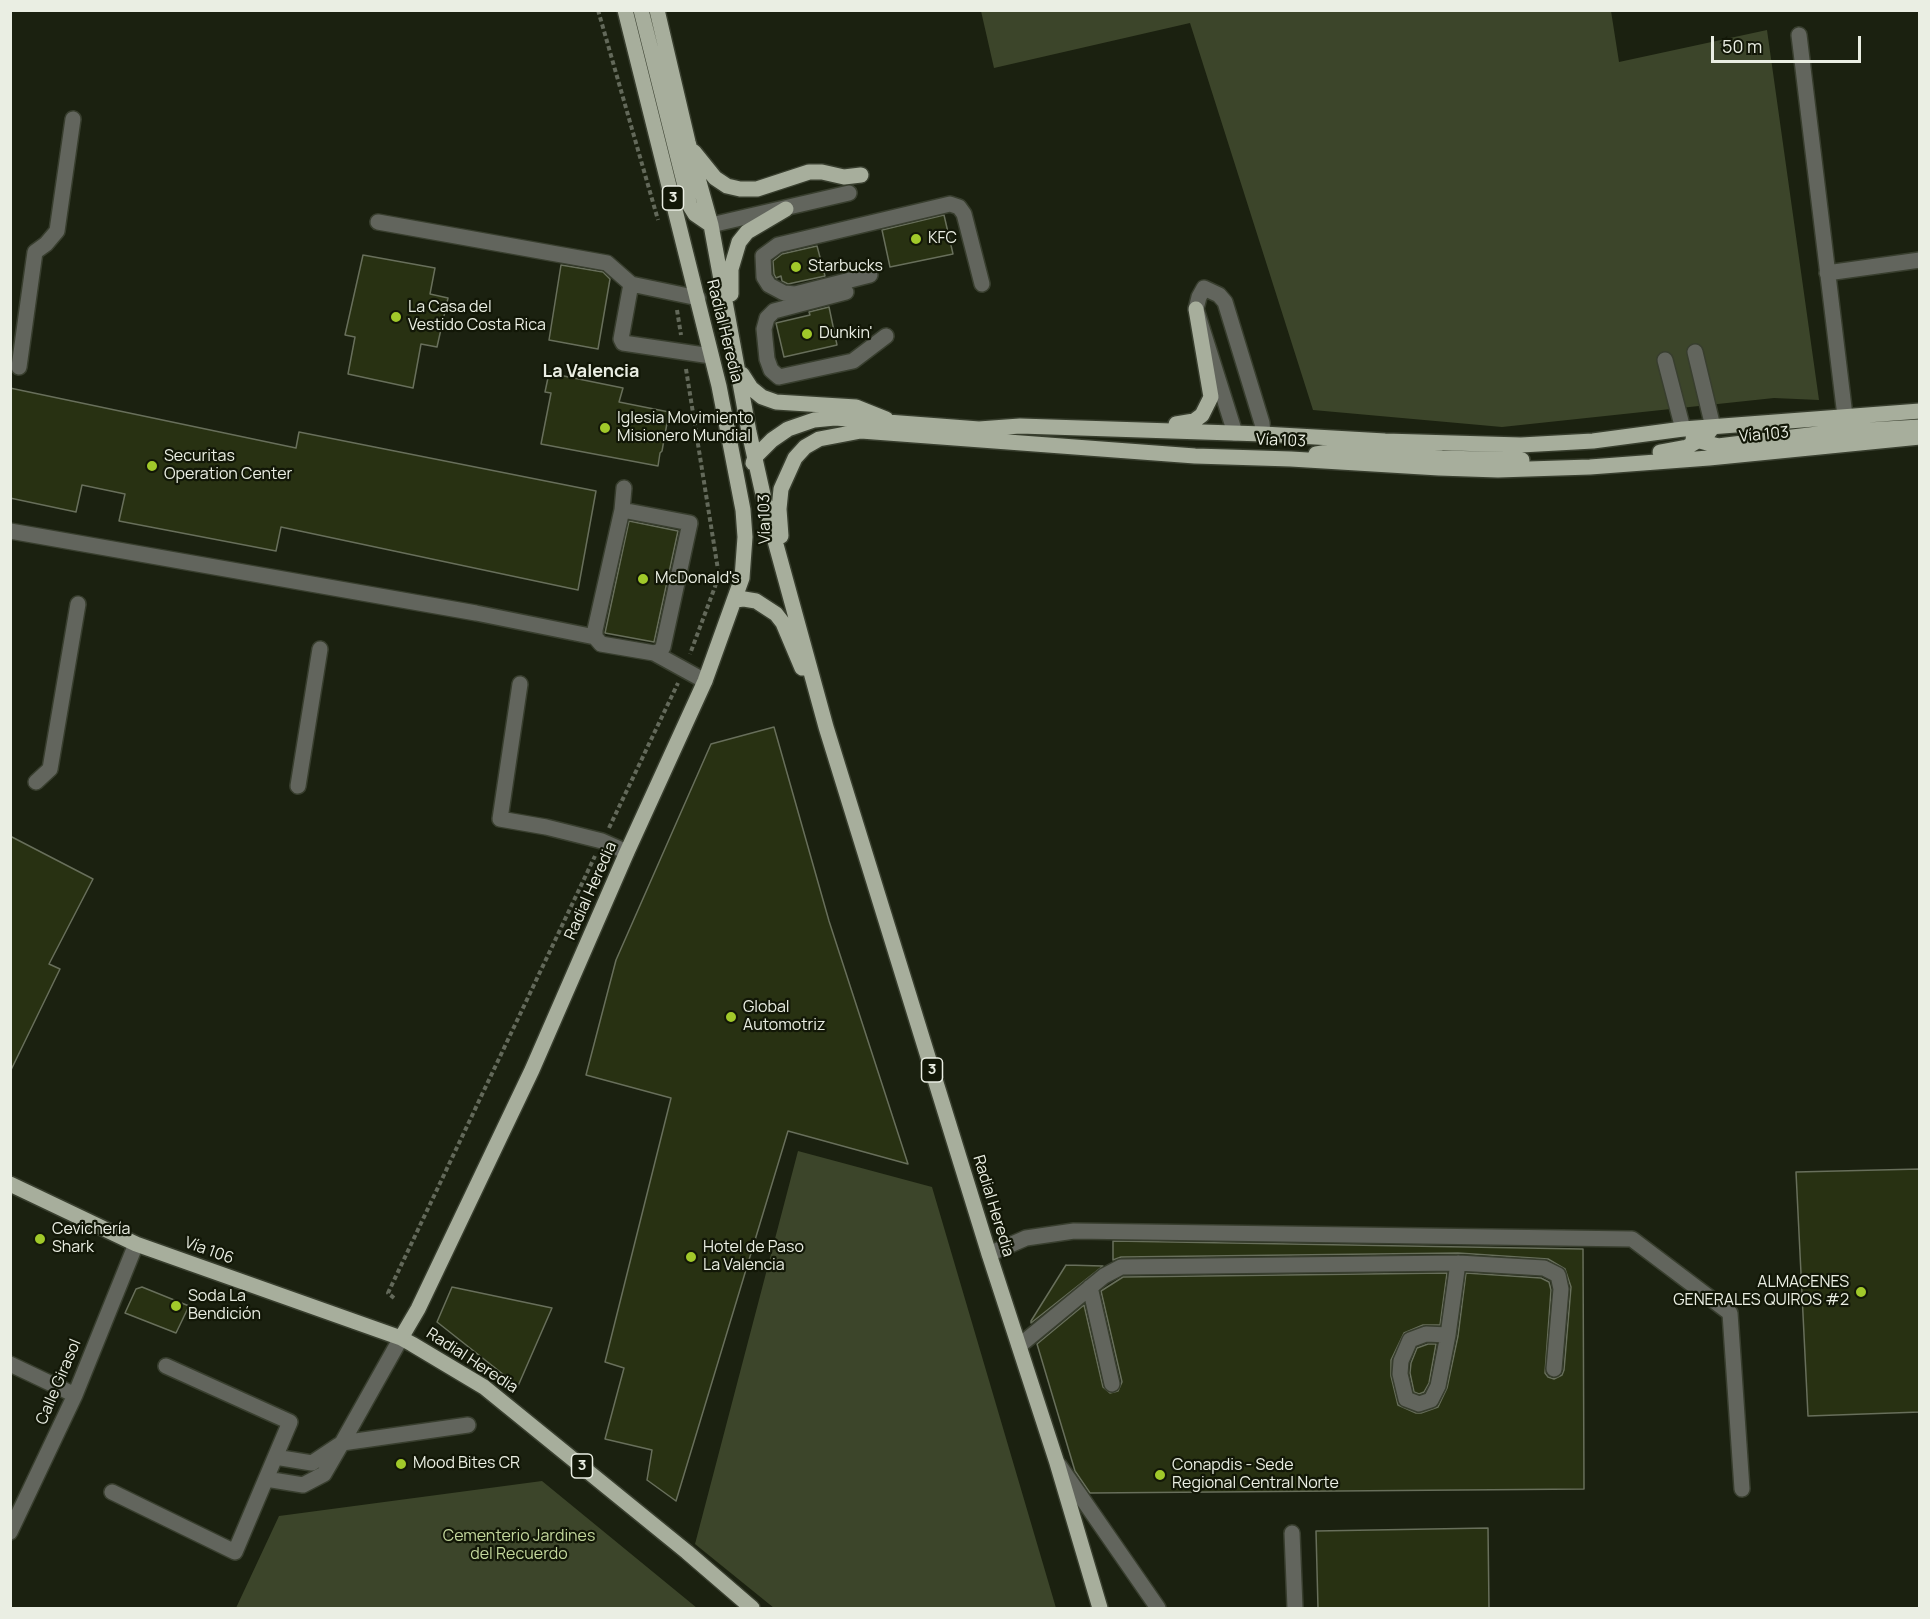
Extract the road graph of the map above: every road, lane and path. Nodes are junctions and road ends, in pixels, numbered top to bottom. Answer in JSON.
{"nodes":[{"id":1,"x":598,"y":10,"type":"edge"},
{"id":2,"x":625,"y":10,"type":"edge"},
{"id":3,"x":641,"y":10,"type":"edge"},
{"id":4,"x":657,"y":10,"type":"edge"},
{"id":5,"x":1799,"y":35,"type":"dead end"},
{"id":6,"x":73,"y":118,"type":"dead end"},
{"id":7,"x":688,"y":142,"type":"junction"},
{"id":8,"x":861,"y":175,"type":"dead end"},
{"id":9,"x":849,"y":193,"type":"dead end"},
{"id":10,"x":786,"y":209,"type":"junction"},
{"id":11,"x":378,"y":222,"type":"dead end"},
{"id":12,"x":711,"y":225,"type":"junction"},
{"id":13,"x":660,"y":228,"type":"dead end"},
{"id":14,"x":1920,"y":260,"type":"edge"},
{"id":15,"x":1827,"y":273,"type":"junction"},
{"id":16,"x":631,"y":284,"type":"junction"},
{"id":17,"x":982,"y":284,"type":"dead end"},
{"id":18,"x":674,"y":293,"type":"junction"},
{"id":19,"x":698,"y":298,"type":"junction"},
{"id":20,"x":1196,"y":309,"type":"junction"},
{"id":21,"x":730,"y":330,"type":"junction"},
{"id":22,"x":886,"y":336,"type":"dead end"},
{"id":23,"x":684,"y":352,"type":"junction"},
{"id":24,"x":1695,"y":352,"type":"dead end"},
{"id":25,"x":711,"y":356,"type":"junction"},
{"id":26,"x":1665,"y":360,"type":"dead end"},
{"id":27,"x":737,"y":366,"type":"junction"},
{"id":28,"x":19,"y":367,"type":"dead end"},
{"id":29,"x":1920,"y":411,"type":"edge"},
{"id":30,"x":1845,"y":416,"type":"junction"},
{"id":31,"x":897,"y":423,"type":"junction"},
{"id":32,"x":1020,"y":426,"type":"junction"},
{"id":33,"x":1713,"y":427,"type":"junction"},
{"id":34,"x":1920,"y":427,"type":"edge"},
{"id":35,"x":1683,"y":429,"type":"junction"},
{"id":36,"x":1235,"y":433,"type":"junction"},
{"id":37,"x":1263,"y":434,"type":"junction"},
{"id":38,"x":1920,"y":437,"type":"edge"},
{"id":39,"x":1699,"y":441,"type":"junction"},
{"id":40,"x":1248,"y":447,"type":"junction"},
{"id":41,"x":1195,"y":456,"type":"junction"},
{"id":42,"x":755,"y":457,"type":"junction"},
{"id":43,"x":1291,"y":459,"type":"junction"},
{"id":44,"x":624,"y":488,"type":"dead end"},
{"id":45,"x":622,"y":510,"type":"junction"},
{"id":46,"x":743,"y":510,"type":"junction"},
{"id":47,"x":10,"y":531,"type":"edge"},
{"id":48,"x":735,"y":600,"type":"junction"},
{"id":49,"x":792,"y":601,"type":"junction"},
{"id":50,"x":78,"y":604,"type":"dead end"},
{"id":51,"x":595,"y":637,"type":"junction"},
{"id":52,"x":320,"y":649,"type":"dead end"},
{"id":53,"x":654,"y":653,"type":"junction"},
{"id":54,"x":684,"y":670,"type":"junction"},
{"id":55,"x":705,"y":681,"type":"junction"},
{"id":56,"x":520,"y":684,"type":"dead end"},
{"id":57,"x":826,"y":727,"type":"junction"},
{"id":58,"x":36,"y":782,"type":"dead end"},
{"id":59,"x":298,"y":786,"type":"dead end"},
{"id":60,"x":602,"y":841,"type":"junction"},
{"id":61,"x":627,"y":852,"type":"junction"},
{"id":62,"x":10,"y":1184,"type":"edge"},
{"id":63,"x":136,"y":1244,"type":"junction"},
{"id":64,"x":989,"y":1254,"type":"junction"},
{"id":65,"x":1458,"y":1263,"type":"junction"},
{"id":66,"x":1090,"y":1287,"type":"junction"},
{"id":67,"x":394,"y":1298,"type":"dead end"},
{"id":68,"x":1448,"y":1335,"type":"junction"},
{"id":69,"x":401,"y":1338,"type":"junction"},
{"id":70,"x":1019,"y":1346,"type":"junction"},
{"id":71,"x":10,"y":1364,"type":"edge"},
{"id":72,"x":166,"y":1366,"type":"dead end"},
{"id":73,"x":1554,"y":1369,"type":"dead end"},
{"id":74,"x":1112,"y":1384,"type":"dead end"},
{"id":75,"x":75,"y":1395,"type":"junction"},
{"id":76,"x":468,"y":1425,"type":"dead end"},
{"id":77,"x":342,"y":1443,"type":"junction"},
{"id":78,"x":275,"y":1457,"type":"junction"},
{"id":79,"x":1057,"y":1463,"type":"junction"},
{"id":80,"x":266,"y":1479,"type":"junction"},
{"id":81,"x":1742,"y":1490,"type":"dead end"},
{"id":82,"x":111,"y":1492,"type":"dead end"},
{"id":83,"x":15,"y":1508,"type":"edge"},
{"id":84,"x":10,"y":1532,"type":"edge"},
{"id":85,"x":1292,"y":1533,"type":"dead end"},
{"id":86,"x":698,"y":1562,"type":"junction"},
{"id":87,"x":752,"y":1608,"type":"edge"},
{"id":88,"x":763,"y":1608,"type":"edge"},
{"id":89,"x":1100,"y":1608,"type":"edge"},
{"id":90,"x":1158,"y":1608,"type":"edge"},
{"id":91,"x":1294,"y":1608,"type":"edge"}],
"edges":[{"from":1,"to":13,"type":"path"},
{"from":2,"to":19,"type":"main road","name":"Radial Heredia","number":"3"},
{"from":3,"to":12,"type":"main road"},
{"from":4,"to":7,"type":"main road","name":"Radial Heredia","number":"3"},
{"from":5,"to":15,"type":"street"},
{"from":6,"to":28,"type":"street"},
{"from":7,"to":8,"type":"main road"},
{"from":7,"to":12,"type":"main road","name":"Radial Heredia","number":"3"},
{"from":9,"to":10,"type":"street"},
{"from":10,"to":12,"type":"street"},
{"from":10,"to":21,"type":"main road"},
{"from":11,"to":16,"type":"street"},
{"from":12,"to":21,"type":"main road","name":"Radial Heredia","number":"3"},
{"from":14,"to":15,"type":"street"},
{"from":15,"to":30,"type":"street"},
{"from":16,"to":18,"type":"street"},
{"from":16,"to":23,"type":"street"},
{"from":17,"to":22,"type":"street"},
{"from":18,"to":19,"type":"street"},
{"from":18,"to":23,"type":"path"},
{"from":19,"to":25,"type":"main road","name":"Radial Heredia","number":"3"},
{"from":20,"to":32,"type":"main road"},
{"from":20,"to":36,"type":"street"},
{"from":20,"to":37,"type":"street"},
{"from":21,"to":27,"type":"main road","name":"Radial Heredia","number":"3"},
{"from":23,"to":25,"type":"street"},
{"from":23,"to":54,"type":"path"},
{"from":24,"to":33,"type":"street"},
{"from":25,"to":46,"type":"main road","name":"Radial Heredia","number":"3"},
{"from":26,"to":35,"type":"street"},
{"from":27,"to":31,"type":"main road"},
{"from":27,"to":42,"type":"main road","name":"Radial Heredia","number":"3"},
{"from":29,"to":30,"type":"main road","name":"Vía 103"},
{"from":30,"to":33,"type":"main road","name":"Vía 103"},
{"from":31,"to":32,"type":"main road","name":"Vía 103"},
{"from":31,"to":42,"type":"main road","name":"Vía 103"},
{"from":32,"to":36,"type":"main road","name":"Vía 103"},
{"from":33,"to":35,"type":"main road","name":"Vía 103"},
{"from":33,"to":39,"type":"main road"},
{"from":34,"to":39,"type":"main road"},
{"from":35,"to":37,"type":"main road","name":"Vía 103"},
{"from":35,"to":39,"type":"main road"},
{"from":36,"to":37,"type":"main road","name":"Vía 103"},
{"from":36,"to":40,"type":"main road"},
{"from":37,"to":40,"type":"main road"},
{"from":38,"to":43,"type":"main road","name":"Vía 103"},
{"from":39,"to":43,"type":"main road"},
{"from":40,"to":41,"type":"main road"},
{"from":40,"to":43,"type":"main road"},
{"from":41,"to":43,"type":"main road","name":"Vía 103"},
{"from":41,"to":49,"type":"main road","name":"Vía 103"},
{"from":42,"to":46,"type":"main road"},
{"from":42,"to":49,"type":"main road","name":"Radial Heredia","number":"3"},
{"from":44,"to":45,"type":"street"},
{"from":45,"to":51,"type":"street"},
{"from":45,"to":53,"type":"street"},
{"from":46,"to":48,"type":"main road","name":"Radial Heredia","number":"3"},
{"from":47,"to":51,"type":"street"},
{"from":48,"to":55,"type":"main road","name":"Radial Heredia","number":"3"},
{"from":48,"to":57,"type":"main road"},
{"from":49,"to":57,"type":"main road","name":"Radial Heredia","number":"3"},
{"from":50,"to":58,"type":"street"},
{"from":51,"to":53,"type":"street"},
{"from":52,"to":59,"type":"street"},
{"from":53,"to":54,"type":"street"},
{"from":54,"to":55,"type":"street"},
{"from":54,"to":60,"type":"path"},
{"from":55,"to":61,"type":"main road","name":"Radial Heredia","number":"3"},
{"from":56,"to":60,"type":"street"},
{"from":57,"to":64,"type":"main road","name":"Radial Heredia","number":"3"},
{"from":60,"to":61,"type":"street"},
{"from":60,"to":67,"type":"path"},
{"from":61,"to":69,"type":"main road","name":"Radial Heredia","number":"3"},
{"from":62,"to":63,"type":"main road","name":"Vía 106"},
{"from":63,"to":69,"type":"main road","name":"Vía 106"},
{"from":63,"to":75,"type":"street","name":"Calle Girasol"},
{"from":64,"to":70,"type":"main road","name":"Radial Heredia","number":"3"},
{"from":64,"to":81,"type":"street"},
{"from":65,"to":66,"type":"street"},
{"from":65,"to":68,"type":"street"},
{"from":65,"to":73,"type":"street"},
{"from":66,"to":70,"type":"street"},
{"from":66,"to":74,"type":"street"},
{"from":68,"to":68,"type":"street"},
{"from":69,"to":77,"type":"street"},
{"from":69,"to":86,"type":"main road","name":"Radial Heredia","number":"3"},
{"from":70,"to":79,"type":"main road","name":"Radial Heredia","number":"3"},
{"from":71,"to":75,"type":"street"},
{"from":72,"to":78,"type":"street"},
{"from":75,"to":83,"type":"street","name":"Calle Girasol"},
{"from":76,"to":77,"type":"street"},
{"from":77,"to":78,"type":"street"},
{"from":77,"to":80,"type":"street"},
{"from":78,"to":80,"type":"street"},
{"from":79,"to":89,"type":"main road","name":"Radial Heredia","number":"3"},
{"from":79,"to":90,"type":"street"},
{"from":80,"to":82,"type":"street"},
{"from":83,"to":84,"type":"street","name":"Calle Girasol"},
{"from":85,"to":91,"type":"street"},
{"from":86,"to":87,"type":"main road","name":"Radial Heredia","number":"3"},
{"from":86,"to":88,"type":"main road"}]}
